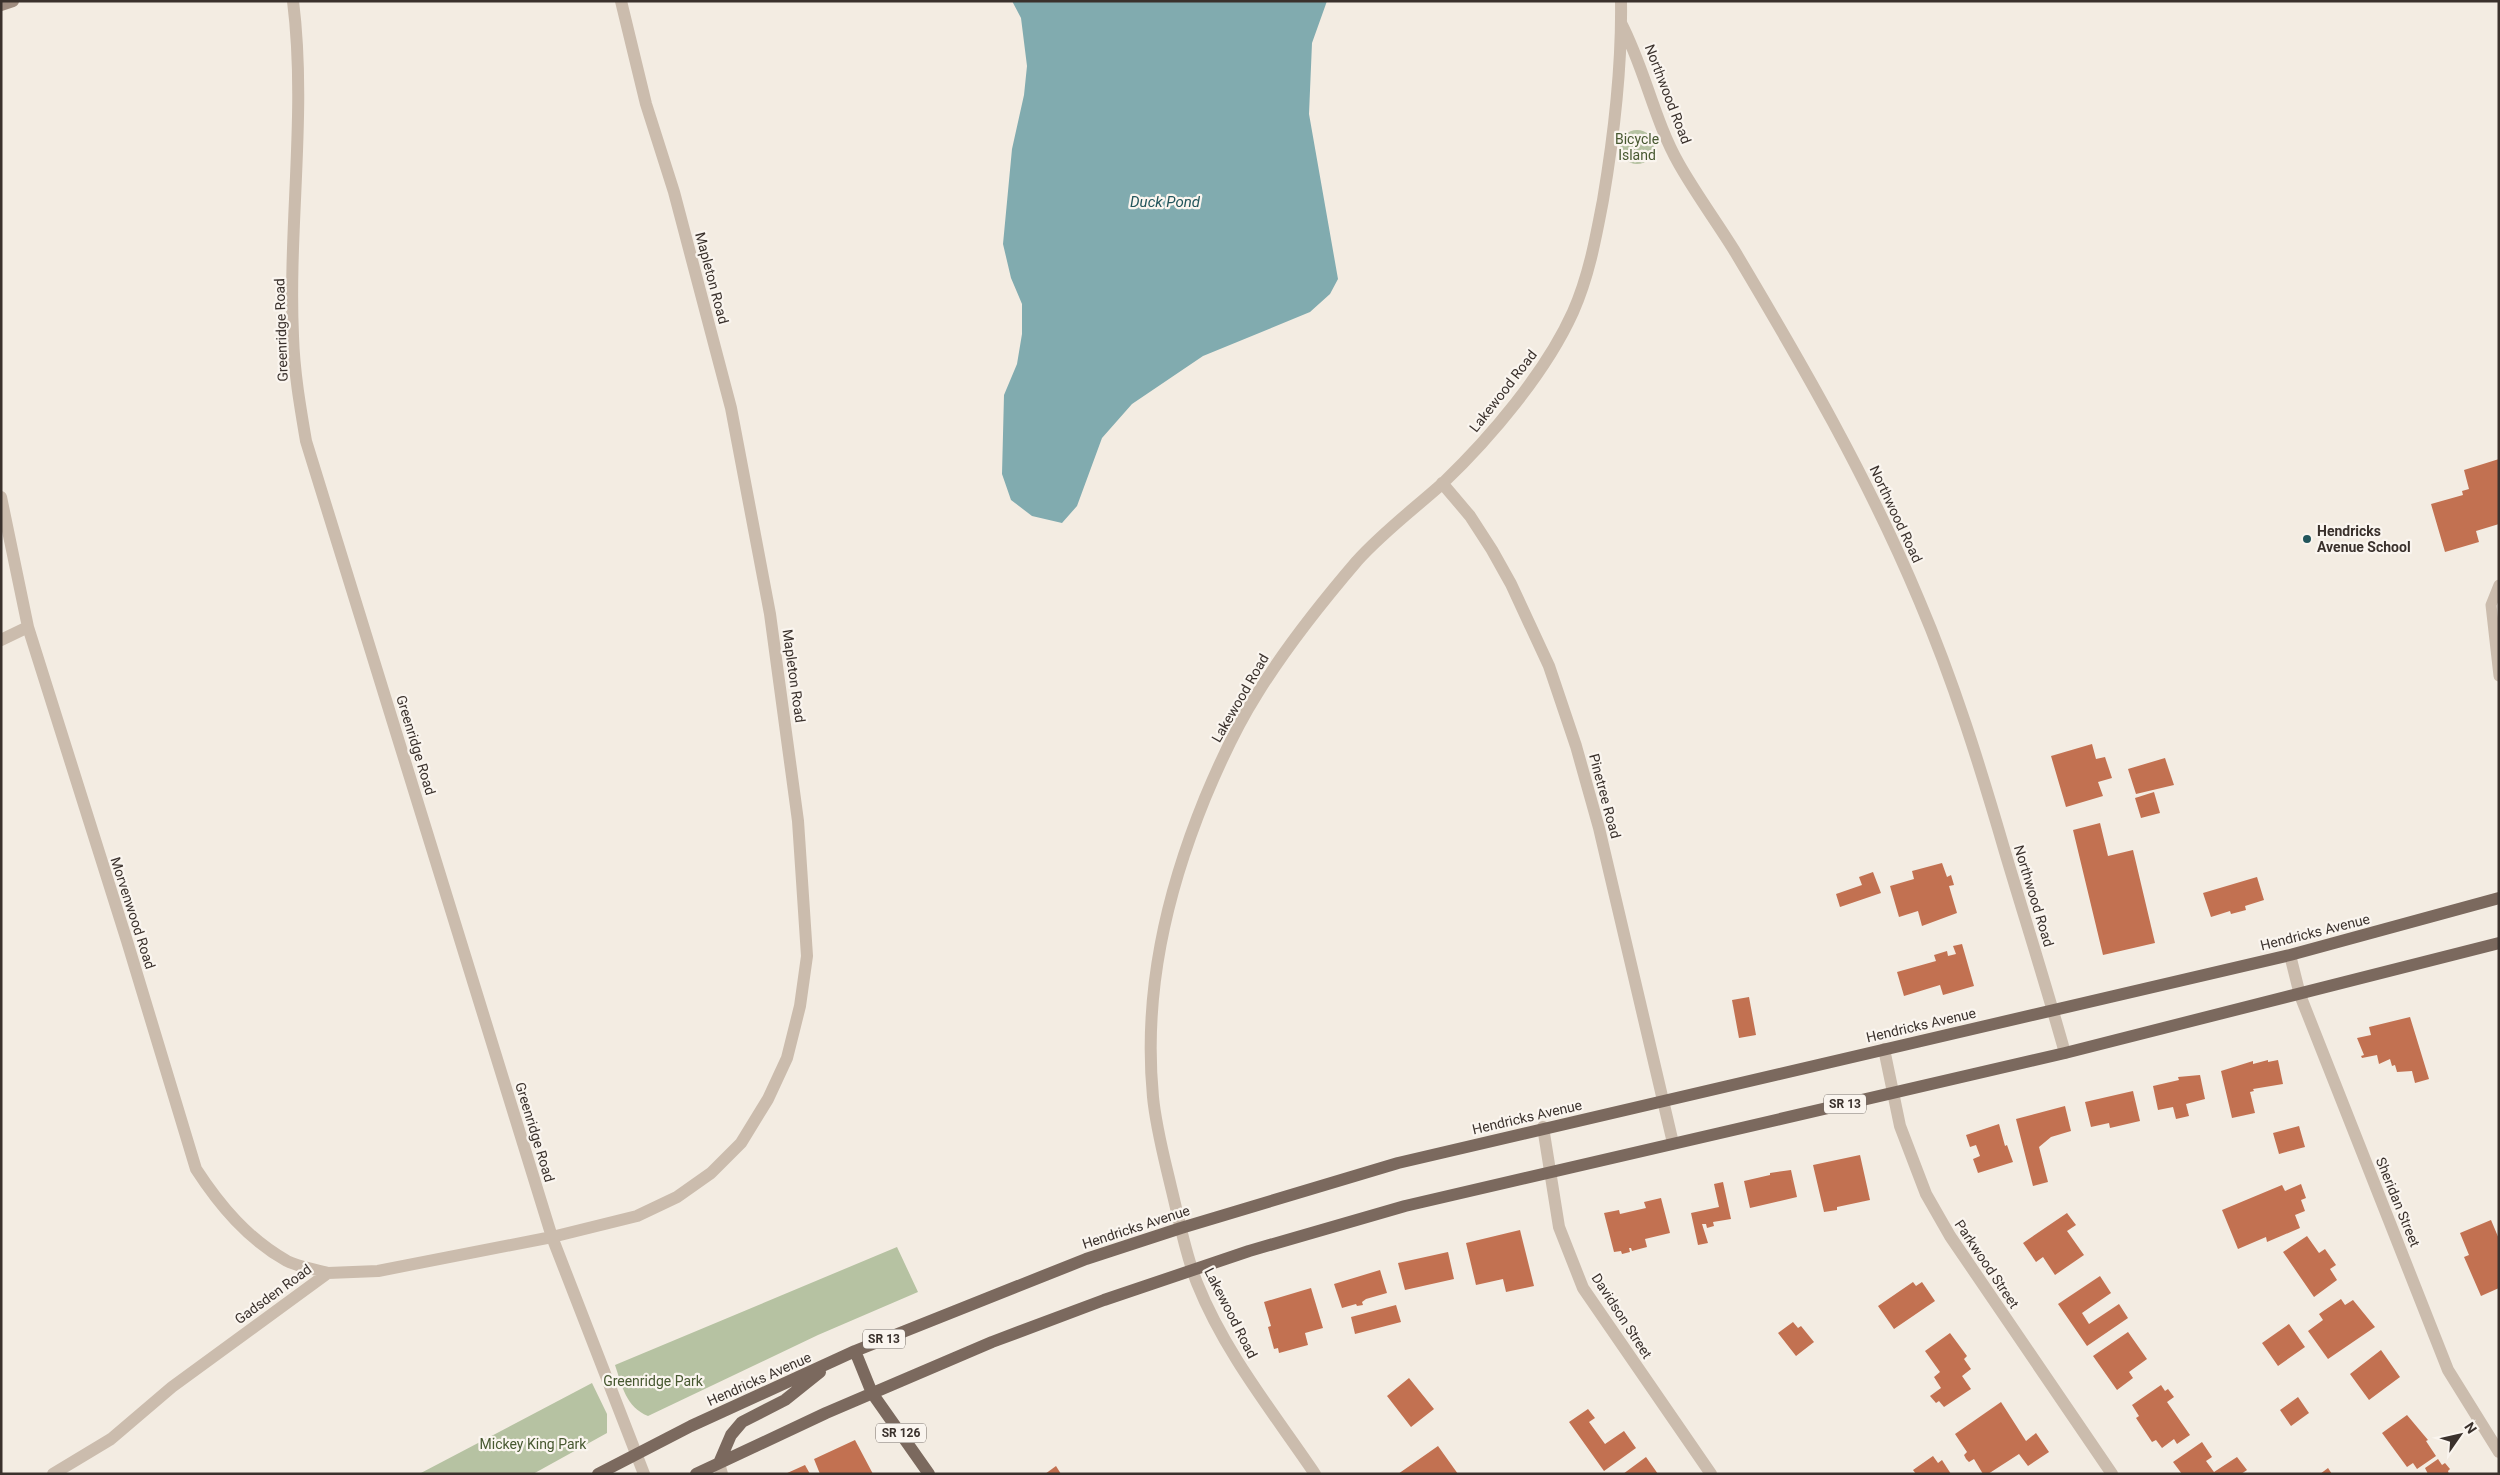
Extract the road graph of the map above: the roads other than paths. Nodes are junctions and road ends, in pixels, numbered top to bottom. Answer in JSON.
{"nodes":[{"id":1,"x":13,"y":1,"type":"edge"},
{"id":2,"x":294,"y":1,"type":"edge"},
{"id":3,"x":621,"y":1,"type":"edge"},
{"id":4,"x":1621,"y":1,"type":"edge"},
{"id":5,"x":1,"y":5,"type":"edge"},
{"id":6,"x":1621,"y":23,"type":"junction"},
{"id":7,"x":1442,"y":484,"type":"junction"},
{"id":8,"x":1,"y":497,"type":"edge"},
{"id":9,"x":2499,"y":585,"type":"edge"},
{"id":10,"x":28,"y":627,"type":"junction"},
{"id":11,"x":1,"y":640,"type":"edge"},
{"id":12,"x":2499,"y":676,"type":"edge"},
{"id":13,"x":2499,"y":898,"type":"edge"},
{"id":14,"x":2499,"y":943,"type":"edge"},
{"id":15,"x":2290,"y":955,"type":"junction"},
{"id":16,"x":2300,"y":995,"type":"junction"},
{"id":17,"x":2053,"y":1010,"type":"junction"},
{"id":18,"x":1884,"y":1049,"type":"junction"},
{"id":19,"x":2065,"y":1052,"type":"junction"},
{"id":20,"x":1892,"y":1093,"type":"junction"},
{"id":21,"x":1664,"y":1102,"type":"junction"},
{"id":22,"x":1543,"y":1127,"type":"junction"},
{"id":23,"x":1674,"y":1143,"type":"junction"},
{"id":24,"x":1548,"y":1171,"type":"junction"},
{"id":25,"x":1181,"y":1228,"type":"junction"},
{"id":26,"x":552,"y":1237,"type":"junction"},
{"id":27,"x":1192,"y":1270,"type":"junction"},
{"id":28,"x":328,"y":1273,"type":"junction"},
{"id":29,"x":855,"y":1351,"type":"junction"},
{"id":30,"x":833,"y":1361,"type":"junction"},
{"id":31,"x":872,"y":1393,"type":"junction"},
{"id":32,"x":636,"y":1452,"type":"junction"},
{"id":33,"x":2499,"y":1452,"type":"edge"},
{"id":34,"x":721,"y":1468,"type":"edge"},
{"id":35,"x":53,"y":1474,"type":"edge"},
{"id":36,"x":598,"y":1474,"type":"edge"},
{"id":37,"x":644,"y":1474,"type":"edge"},
{"id":38,"x":696,"y":1474,"type":"edge"},
{"id":39,"x":929,"y":1474,"type":"edge"},
{"id":40,"x":1315,"y":1474,"type":"edge"},
{"id":41,"x":1711,"y":1474,"type":"edge"},
{"id":42,"x":2112,"y":1474,"type":"edge"}],
"edges":[{"from":1,"to":5,"type":"street"},
{"from":2,"to":26,"type":"street","name":"Greenridge Road"},
{"from":3,"to":26,"type":"street","name":"Mapleton Road"},
{"from":4,"to":6,"type":"street","name":"Lakewood Road"},
{"from":6,"to":7,"type":"street","name":"Lakewood Road"},
{"from":6,"to":17,"type":"street","name":"Northwood Road"},
{"from":7,"to":21,"type":"street","name":"Pinetree Road"},
{"from":7,"to":25,"type":"street","name":"Lakewood Road"},
{"from":8,"to":10,"type":"street","name":"Morvenwood Road"},
{"from":9,"to":12,"type":"lane"},
{"from":10,"to":11,"type":"street"},
{"from":10,"to":28,"type":"street","name":"Morvenwood Road"},
{"from":13,"to":15,"type":"main road","name":"Hendricks Avenue","number":"SR 13"},
{"from":14,"to":16,"type":"main road","number":"SR 13"},
{"from":15,"to":16,"type":"street","name":"Sheridan Street"},
{"from":15,"to":17,"type":"main road","name":"Hendricks Avenue","number":"SR 13"},
{"from":16,"to":19,"type":"main road","number":"SR 13"},
{"from":16,"to":33,"type":"street","name":"Sheridan Street"},
{"from":17,"to":18,"type":"main road","name":"Hendricks Avenue","number":"SR 13"},
{"from":17,"to":19,"type":"street","name":"Northwood Road"},
{"from":18,"to":20,"type":"street","name":"Parkwood Street"},
{"from":18,"to":21,"type":"main road","name":"Hendricks Avenue","number":"SR 13"},
{"from":19,"to":20,"type":"main road","number":"SR 13"},
{"from":20,"to":23,"type":"main road","number":"SR 13"},
{"from":20,"to":42,"type":"street","name":"Parkwood Street"},
{"from":21,"to":22,"type":"main road","name":"Hendricks Avenue","number":"SR 13"},
{"from":21,"to":23,"type":"street","name":"Pinetree Road"},
{"from":22,"to":24,"type":"street","name":"Davidson Street"},
{"from":22,"to":25,"type":"main road","name":"Hendricks Avenue","number":"SR 13"},
{"from":23,"to":24,"type":"main road","number":"SR 13"},
{"from":24,"to":27,"type":"main road","number":"SR 13"},
{"from":24,"to":41,"type":"street","name":"Davidson Street"},
{"from":25,"to":27,"type":"street","name":"Lakewood Road"},
{"from":25,"to":29,"type":"main road","name":"Hendricks Avenue","number":"SR 13"},
{"from":26,"to":28,"type":"street","name":"Gadsden Road"},
{"from":26,"to":32,"type":"street","name":"Greenridge Road"},
{"from":27,"to":31,"type":"main road","number":"SR 13"},
{"from":27,"to":40,"type":"street","name":"Lakewood Road"},
{"from":28,"to":35,"type":"street","name":"Gadsden Road"},
{"from":29,"to":30,"type":"main road","name":"Hendricks Avenue","number":"SR 13"},
{"from":29,"to":31,"type":"main road","number":"SR 126"},
{"from":30,"to":32,"type":"main road","name":"Hendricks Avenue","number":"SR 13"},
{"from":30,"to":34,"type":"main road"},
{"from":31,"to":34,"type":"main road","number":"SR 13"},
{"from":31,"to":39,"type":"main road","number":"SR 126"},
{"from":32,"to":36,"type":"main road","name":"Hendricks Avenue","number":"SR 13"},
{"from":32,"to":37,"type":"street","name":"Greenridge Road"},
{"from":34,"to":38,"type":"main road","number":"SR 13"}]}
